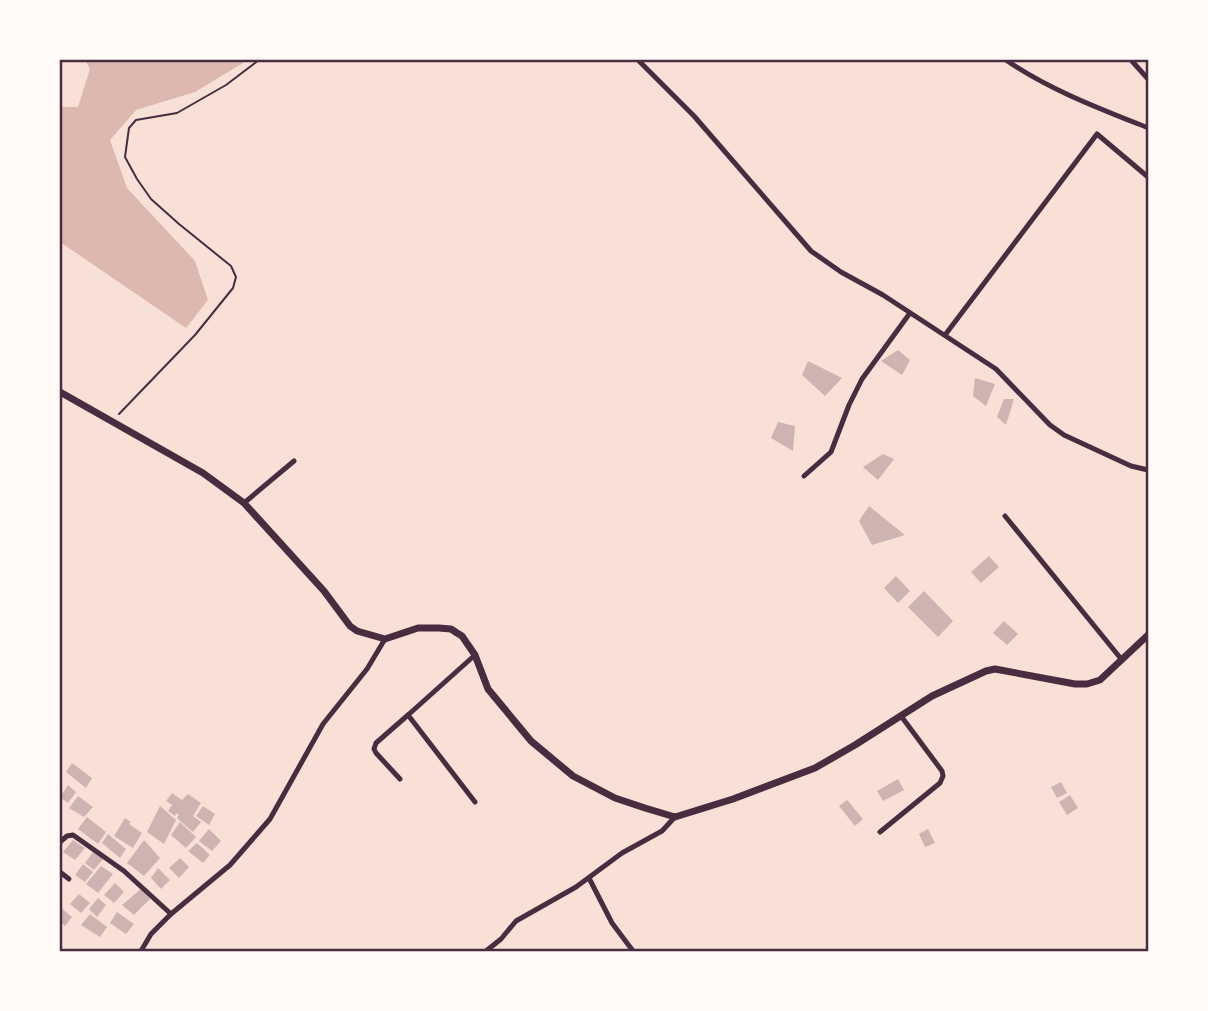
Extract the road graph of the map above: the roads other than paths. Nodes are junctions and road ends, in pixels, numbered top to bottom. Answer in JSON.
{"nodes":[{"id":1,"x":638,"y":60,"type":"edge"},
{"id":2,"x":1006,"y":60,"type":"edge"},
{"id":3,"x":1131,"y":60,"type":"edge"},
{"id":4,"x":1149,"y":79,"type":"edge"},
{"id":5,"x":1149,"y":126,"type":"edge"},
{"id":6,"x":1149,"y":177,"type":"edge"},
{"id":7,"x":910,"y":313,"type":"junction"},
{"id":8,"x":945,"y":335,"type":"junction"},
{"id":9,"x":60,"y":392,"type":"edge"},
{"id":10,"x":294,"y":461,"type":"dead end"},
{"id":11,"x":1149,"y":470,"type":"edge"},
{"id":12,"x":804,"y":476,"type":"dead end"},
{"id":13,"x":244,"y":503,"type":"junction"},
{"id":14,"x":1005,"y":516,"type":"dead end"},
{"id":15,"x":1149,"y":635,"type":"edge"},
{"id":16,"x":386,"y":639,"type":"junction"},
{"id":17,"x":475,"y":656,"type":"junction"},
{"id":18,"x":1122,"y":660,"type":"junction"},
{"id":19,"x":408,"y":715,"type":"junction"},
{"id":20,"x":901,"y":716,"type":"junction"},
{"id":21,"x":400,"y":779,"type":"dead end"},
{"id":22,"x":475,"y":802,"type":"dead end"},
{"id":23,"x":675,"y":817,"type":"junction"},
{"id":24,"x":880,"y":832,"type":"dead end"},
{"id":25,"x":60,"y":842,"type":"edge"},
{"id":26,"x":60,"y":872,"type":"edge"},
{"id":27,"x":589,"y":878,"type":"junction"},
{"id":28,"x":69,"y":879,"type":"dead end"},
{"id":29,"x":171,"y":914,"type":"junction"},
{"id":30,"x":141,"y":951,"type":"edge"},
{"id":31,"x":486,"y":951,"type":"edge"},
{"id":32,"x":633,"y":951,"type":"edge"}],
"edges":[{"from":1,"to":7,"type":"street"},
{"from":2,"to":5,"type":"street"},
{"from":3,"to":4,"type":"street"},
{"from":6,"to":8,"type":"street"},
{"from":7,"to":8,"type":"street"},
{"from":7,"to":12,"type":"street"},
{"from":8,"to":11,"type":"street"},
{"from":9,"to":13,"type":"street"},
{"from":10,"to":13,"type":"street"},
{"from":13,"to":16,"type":"street"},
{"from":14,"to":18,"type":"street"},
{"from":15,"to":18,"type":"street"},
{"from":16,"to":17,"type":"street"},
{"from":16,"to":29,"type":"street"},
{"from":17,"to":19,"type":"street"},
{"from":17,"to":23,"type":"street"},
{"from":18,"to":20,"type":"street"},
{"from":19,"to":21,"type":"street"},
{"from":19,"to":22,"type":"street"},
{"from":20,"to":23,"type":"street"},
{"from":20,"to":24,"type":"street"},
{"from":23,"to":27,"type":"street"},
{"from":25,"to":29,"type":"street"},
{"from":26,"to":28,"type":"street"},
{"from":27,"to":31,"type":"street"},
{"from":27,"to":32,"type":"street"},
{"from":29,"to":30,"type":"street"}]}
